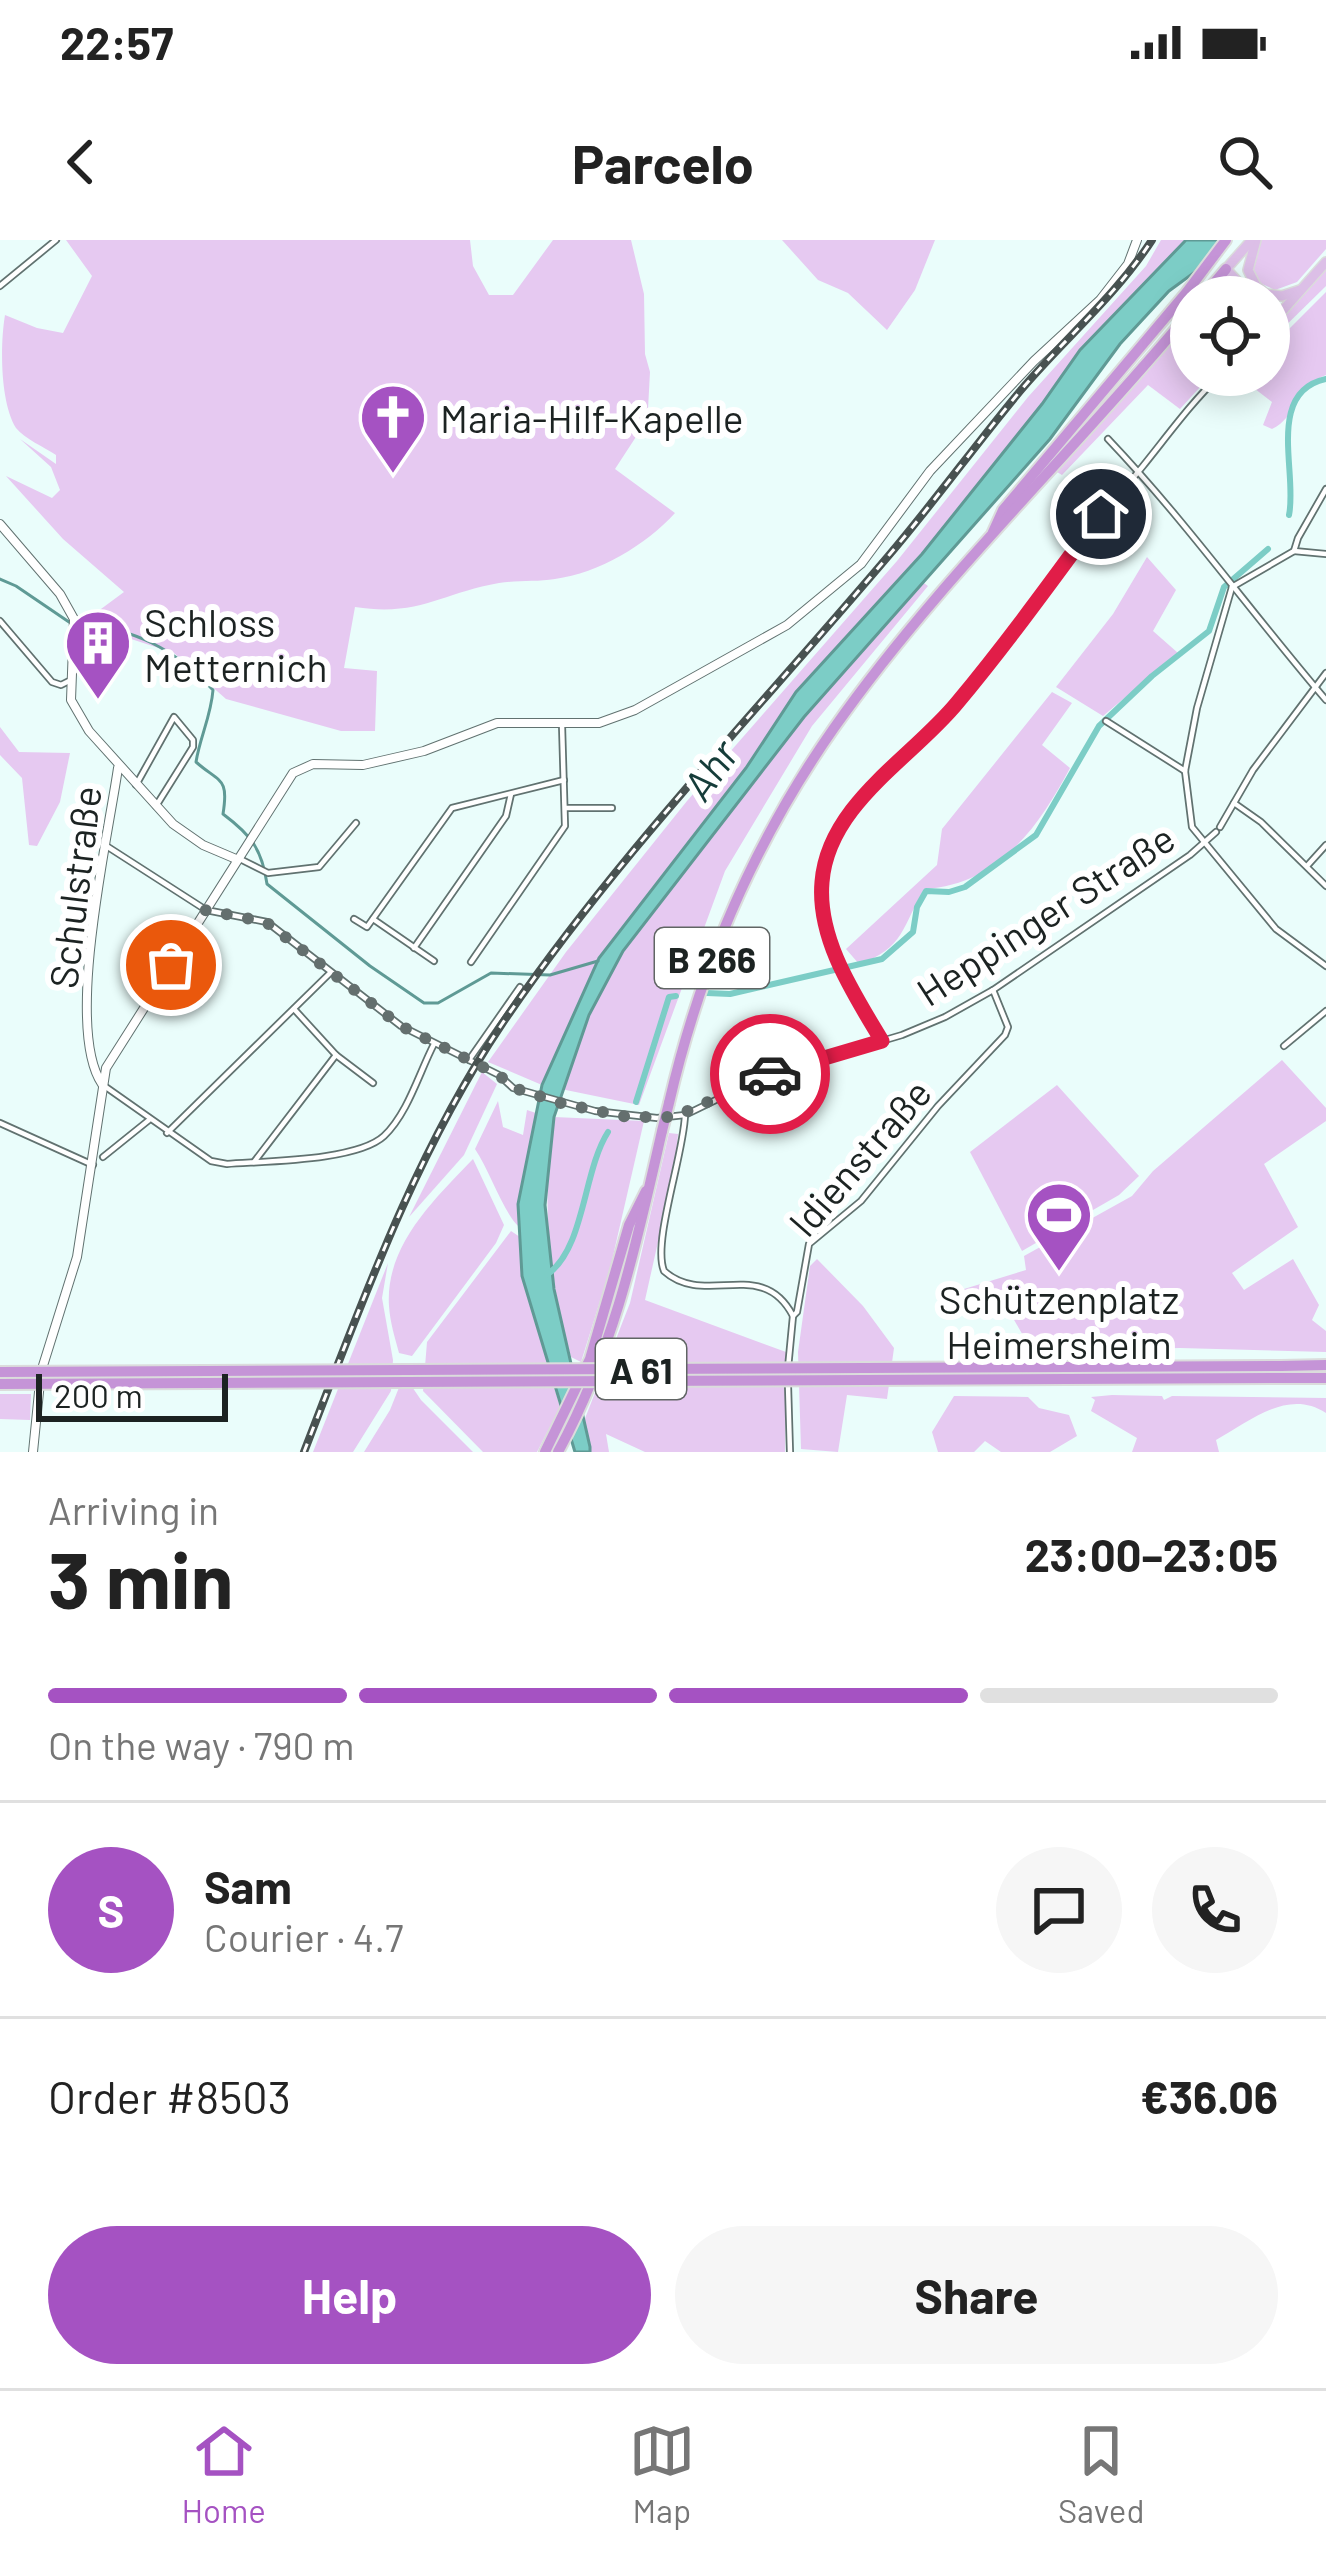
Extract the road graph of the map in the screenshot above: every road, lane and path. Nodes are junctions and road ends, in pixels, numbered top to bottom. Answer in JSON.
{"nodes":[{"id":1,"x":56,"y":240,"type":"edge"},
{"id":2,"x":1137,"y":240,"type":"edge"},
{"id":3,"x":1226,"y":240,"type":"edge"},
{"id":4,"x":1254,"y":240,"type":"edge"},
{"id":5,"x":1326,"y":262,"type":"edge"},
{"id":6,"x":1226,"y":269,"type":"junction"},
{"id":7,"x":1221,"y":276,"type":"edge"},
{"id":8,"x":1235,"y":276,"type":"edge"},
{"id":9,"x":1252,"y":276,"type":"edge"},
{"id":10,"x":0,"y":286,"type":"edge"},
{"id":11,"x":1302,"y":289,"type":"junction"},
{"id":12,"x":1290,"y":293,"type":"edge"},
{"id":13,"x":1290,"y":301,"type":"edge"},
{"id":14,"x":1170,"y":336,"type":"edge"},
{"id":15,"x":1202,"y":396,"type":"edge"},
{"id":16,"x":1108,"y":439,"type":"dead end"},
{"id":17,"x":1138,"y":471,"type":"junction"},
{"id":18,"x":1326,"y":489,"type":"edge"},
{"id":19,"x":0,"y":524,"type":"edge"},
{"id":20,"x":989,"y":542,"type":"junction"},
{"id":21,"x":1294,"y":551,"type":"junction"},
{"id":22,"x":1326,"y":554,"type":"edge"},
{"id":23,"x":1230,"y":584,"type":"junction"},
{"id":24,"x":0,"y":620,"type":"edge"},
{"id":25,"x":1326,"y":673,"type":"edge"},
{"id":26,"x":71,"y":680,"type":"junction"},
{"id":27,"x":1314,"y":687,"type":"junction"},
{"id":28,"x":1326,"y":700,"type":"edge"},
{"id":29,"x":1106,"y":721,"type":"dead end"},
{"id":30,"x":562,"y":725,"type":"junction"},
{"id":31,"x":118,"y":767,"type":"junction"},
{"id":32,"x":1186,"y":771,"type":"junction"},
{"id":33,"x":563,"y":780,"type":"junction"},
{"id":34,"x":136,"y":785,"type":"junction"},
{"id":35,"x":511,"y":794,"type":"junction"},
{"id":36,"x":1234,"y":803,"type":"junction"},
{"id":37,"x":155,"y":808,"type":"junction"},
{"id":38,"x":566,"y":808,"type":"junction"},
{"id":39,"x":612,"y":808,"type":"dead end"},
{"id":40,"x":356,"y":823,"type":"dead end"},
{"id":41,"x":1205,"y":842,"type":"junction"},
{"id":42,"x":1326,"y":845,"type":"edge"},
{"id":43,"x":106,"y":846,"type":"junction"},
{"id":44,"x":236,"y":859,"type":"junction"},
{"id":45,"x":1307,"y":866,"type":"junction"},
{"id":46,"x":1326,"y":886,"type":"edge"},
{"id":47,"x":206,"y":910,"type":"junction"},
{"id":48,"x":354,"y":919,"type":"dead end"},
{"id":49,"x":373,"y":919,"type":"junction"},
{"id":50,"x":414,"y":948,"type":"junction"},
{"id":51,"x":434,"y":962,"type":"dead end"},
{"id":52,"x":471,"y":962,"type":"dead end"},
{"id":53,"x":1326,"y":965,"type":"edge"},
{"id":54,"x":331,"y":972,"type":"junction"},
{"id":55,"x":520,"y":987,"type":"dead end"},
{"id":56,"x":993,"y":991,"type":"junction"},
{"id":57,"x":294,"y":1009,"type":"junction"},
{"id":58,"x":1326,"y":1011,"type":"edge"},
{"id":59,"x":882,"y":1041,"type":"junction"},
{"id":60,"x":434,"y":1045,"type":"junction"},
{"id":61,"x":1285,"y":1046,"type":"dead end"},
{"id":62,"x":336,"y":1054,"type":"junction"},
{"id":63,"x":469,"y":1060,"type":"junction"},
{"id":64,"x":373,"y":1083,"type":"dead end"},
{"id":65,"x":102,"y":1084,"type":"junction"},
{"id":66,"x":685,"y":1115,"type":"junction"},
{"id":67,"x":149,"y":1120,"type":"junction"},
{"id":68,"x":0,"y":1123,"type":"edge"},
{"id":69,"x":167,"y":1132,"type":"junction"},
{"id":70,"x":103,"y":1157,"type":"dead end"},
{"id":71,"x":254,"y":1162,"type":"junction"},
{"id":72,"x":94,"y":1165,"type":"junction"},
{"id":73,"x":793,"y":1316,"type":"junction"},
{"id":74,"x":603,"y":1340,"type":"junction"},
{"id":75,"x":1326,"y":1365,"type":"edge"},
{"id":76,"x":0,"y":1372,"type":"edge"},
{"id":77,"x":1281,"y":1372,"type":"junction"},
{"id":78,"x":1326,"y":1378,"type":"edge"},
{"id":79,"x":0,"y":1384,"type":"edge"},
{"id":80,"x":33,"y":1452,"type":"edge"},
{"id":81,"x":545,"y":1452,"type":"edge"},
{"id":82,"x":558,"y":1452,"type":"edge"},
{"id":83,"x":790,"y":1452,"type":"edge"}],
"edges":[{"from":1,"to":10,"type":"street"},
{"from":2,"to":30,"type":"main road"},
{"from":3,"to":20,"type":"highway","number":"B 266"},
{"from":4,"to":6,"type":"main road"},
{"from":4,"to":9,"type":"main road"},
{"from":5,"to":11,"type":"main road"},
{"from":6,"to":7,"type":"highway"},
{"from":6,"to":8,"type":"main road"},
{"from":11,"to":12,"type":"main road"},
{"from":11,"to":13,"type":"main road"},
{"from":14,"to":20,"type":"highway","number":"B 266"},
{"from":15,"to":17,"type":"street"},
{"from":16,"to":17,"type":"street"},
{"from":17,"to":23,"type":"street"},
{"from":17,"to":59,"type":"street"},
{"from":18,"to":21,"type":"street"},
{"from":19,"to":26,"type":"main road"},
{"from":20,"to":74,"type":"highway","number":"B 266","bridge":true},
{"from":21,"to":22,"type":"street"},
{"from":21,"to":23,"type":"street"},
{"from":23,"to":27,"type":"street"},
{"from":23,"to":32,"type":"street"},
{"from":24,"to":26,"type":"street"},
{"from":25,"to":27,"type":"street","name":"Heppinger Straße"},
{"from":26,"to":31,"type":"main road"},
{"from":27,"to":28,"type":"street"},
{"from":27,"to":36,"type":"street","name":"Heppinger Straße"},
{"from":29,"to":32,"type":"street"},
{"from":30,"to":33,"type":"street"},
{"from":30,"to":44,"type":"main road"},
{"from":31,"to":34,"type":"main road"},
{"from":31,"to":43,"type":"main road","name":"Schulstraße"},
{"from":32,"to":41,"type":"street"},
{"from":33,"to":35,"type":"street"},
{"from":33,"to":38,"type":"street"},
{"from":34,"to":37,"type":"main road"},
{"from":34,"to":37,"type":"street"},
{"from":35,"to":49,"type":"street"},
{"from":35,"to":50,"type":"street"},
{"from":36,"to":41,"type":"street","name":"Heppinger Straße"},
{"from":36,"to":45,"type":"street"},
{"from":37,"to":44,"type":"main road"},
{"from":38,"to":39,"type":"street"},
{"from":38,"to":52,"type":"street"},
{"from":40,"to":44,"type":"street"},
{"from":41,"to":53,"type":"street"},
{"from":41,"to":56,"type":"street","name":"Heppinger Straße"},
{"from":42,"to":45,"type":"street"},
{"from":43,"to":47,"type":"street"},
{"from":43,"to":65,"type":"main road","name":"Schulstraße"},
{"from":44,"to":47,"type":"main road"},
{"from":45,"to":46,"type":"street"},
{"from":47,"to":54,"type":"street","name":"Heppinger Straße"},
{"from":47,"to":65,"type":"main road"},
{"from":48,"to":49,"type":"street"},
{"from":49,"to":50,"type":"street"},
{"from":50,"to":51,"type":"street"},
{"from":54,"to":57,"type":"street"},
{"from":54,"to":60,"type":"street","name":"Heppinger Straße"},
{"from":55,"to":63,"type":"street"},
{"from":56,"to":59,"type":"street","name":"Heppinger Straße"},
{"from":56,"to":73,"type":"street","name":"Idienstraße"},
{"from":57,"to":62,"type":"street"},
{"from":57,"to":69,"type":"street"},
{"from":58,"to":61,"type":"street"},
{"from":59,"to":66,"type":"street","name":"Heppinger Straße"},
{"from":60,"to":63,"type":"street","name":"Heppinger Straße"},
{"from":60,"to":71,"type":"street"},
{"from":62,"to":64,"type":"street"},
{"from":62,"to":71,"type":"street"},
{"from":63,"to":66,"type":"street","name":"Heppinger Straße"},
{"from":65,"to":67,"type":"street"},
{"from":65,"to":72,"type":"main road"},
{"from":66,"to":73,"type":"street"},
{"from":67,"to":69,"type":"street"},
{"from":67,"to":70,"type":"street"},
{"from":68,"to":72,"type":"street"},
{"from":69,"to":71,"type":"street"},
{"from":72,"to":80,"type":"main road"},
{"from":73,"to":83,"type":"street","name":"Idienstraße"},
{"from":74,"to":81,"type":"highway","number":"B 266","bridge":true},
{"from":74,"to":82,"type":"highway","number":"B 266","bridge":true},
{"from":75,"to":77,"type":"highway","number":"A 61"},
{"from":76,"to":77,"type":"highway","number":"A 61","bridge":true},
{"from":77,"to":78,"type":"highway","number":"A 61"},
{"from":77,"to":79,"type":"highway","number":"A 61","bridge":true}]}
